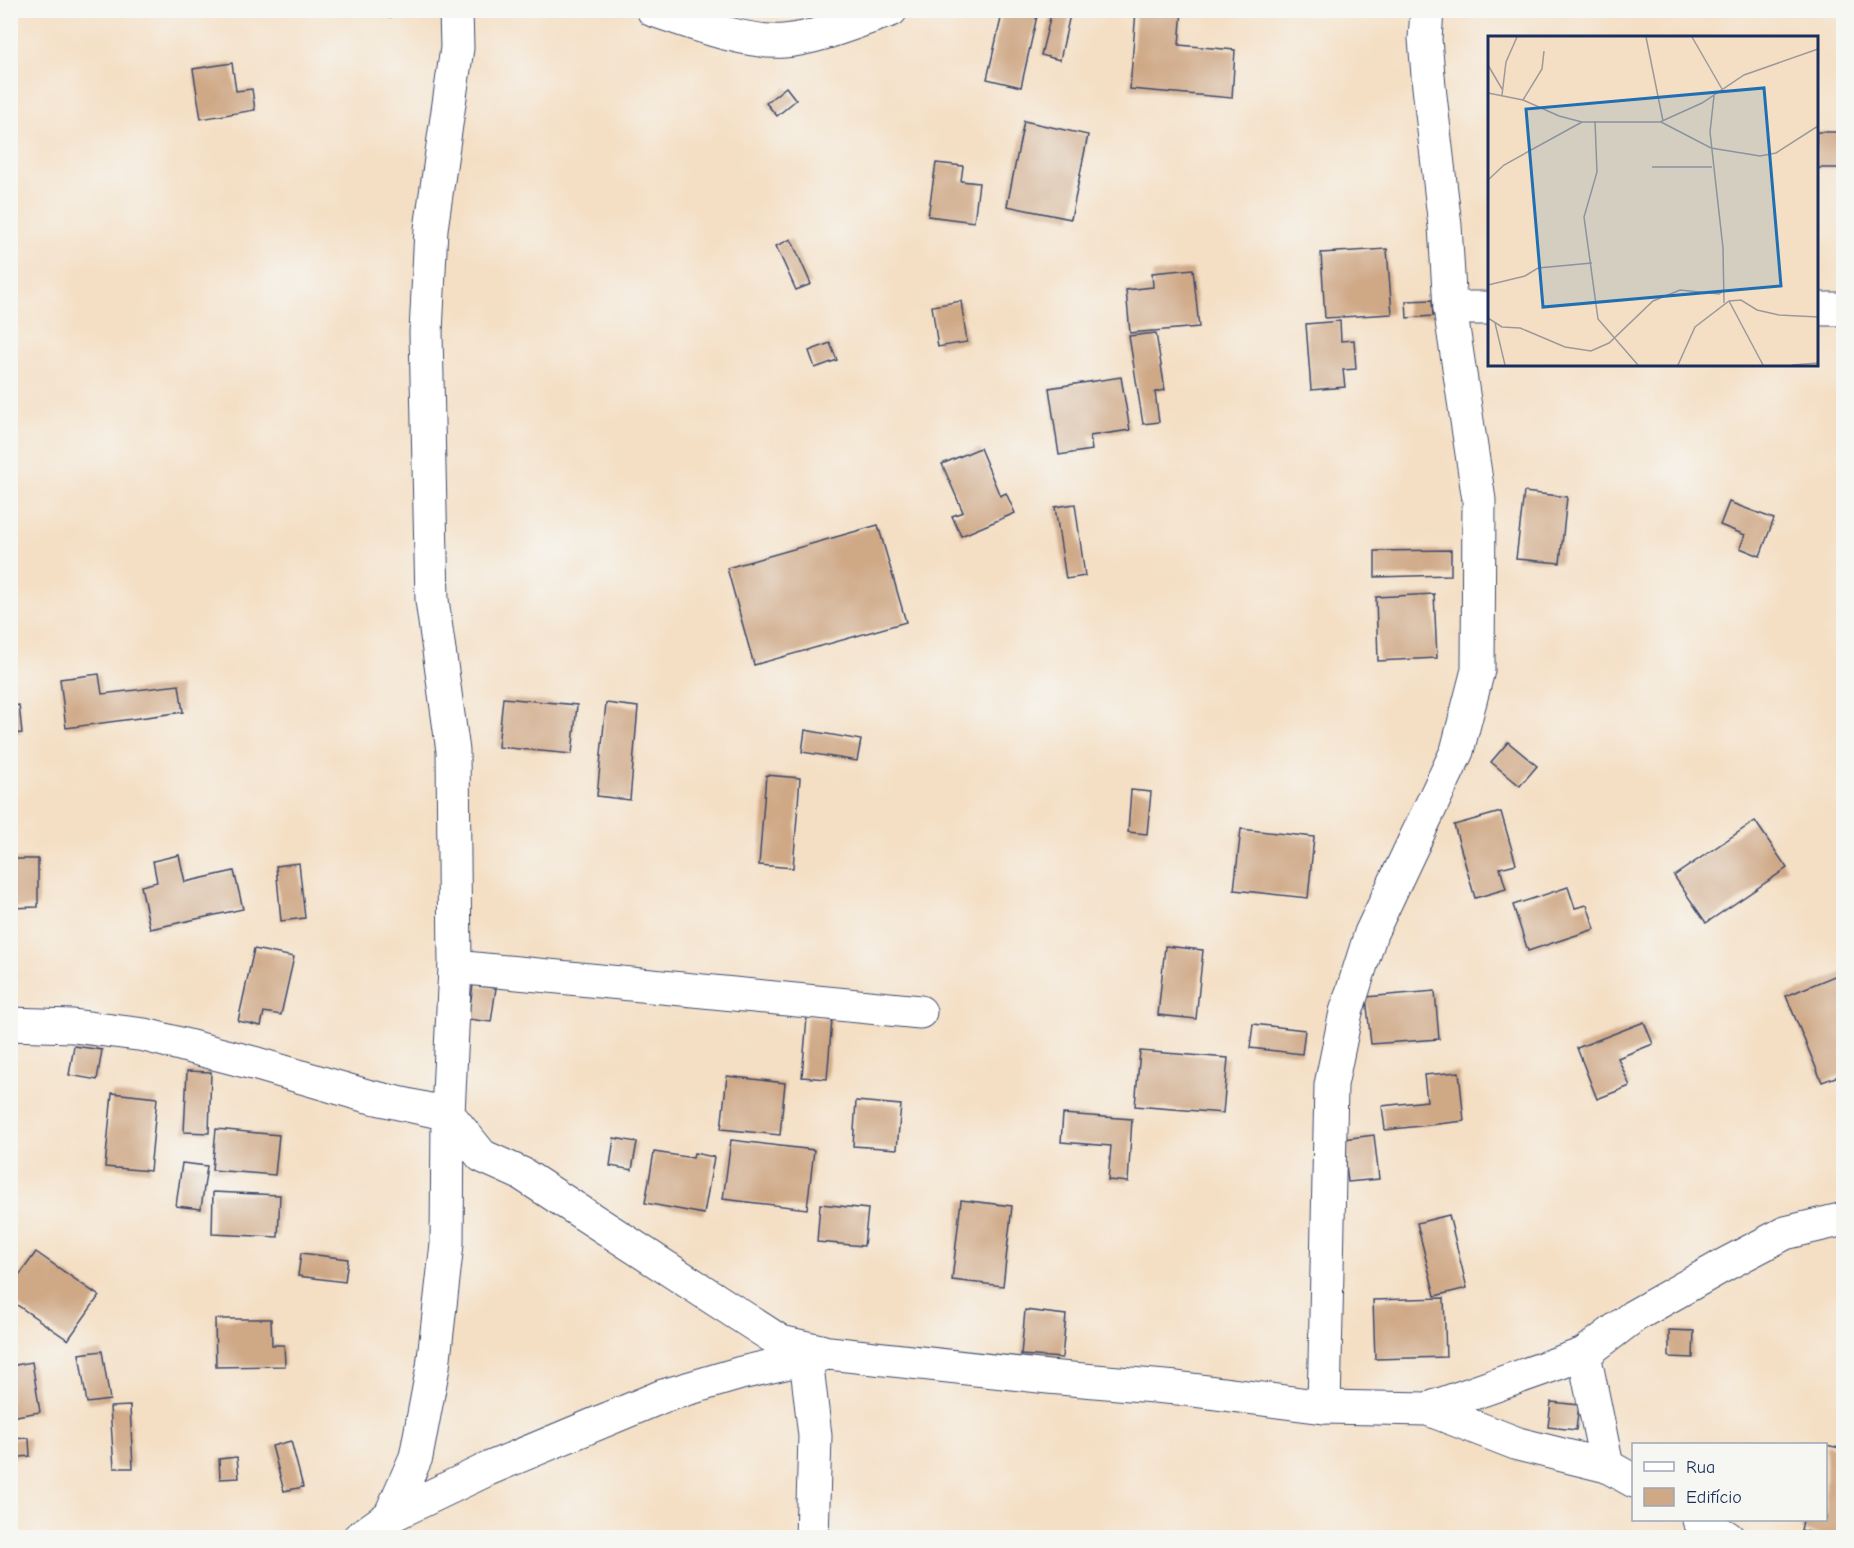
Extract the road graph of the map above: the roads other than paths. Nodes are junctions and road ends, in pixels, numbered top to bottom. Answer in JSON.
{"nodes":[{"id":1,"x":456,"y":10,"type":"edge"},
{"id":2,"x":475,"y":10,"type":"edge"},
{"id":3,"x":653,"y":10,"type":"edge"},
{"id":4,"x":891,"y":10,"type":"edge"},
{"id":5,"x":1427,"y":10,"type":"edge"},
{"id":6,"x":456,"y":48,"type":"junction"},
{"id":7,"x":1450,"y":308,"type":"junction"},
{"id":8,"x":1488,"y":308,"type":"edge"},
{"id":9,"x":1818,"y":309,"type":"edge"},
{"id":10,"x":1844,"y":309,"type":"edge"},
{"id":11,"x":455,"y":967,"type":"junction"},
{"id":12,"x":920,"y":1012,"type":"dead end"},
{"id":13,"x":10,"y":1024,"type":"edge"},
{"id":14,"x":448,"y":1114,"type":"junction"},
{"id":15,"x":1844,"y":1219,"type":"edge"},
{"id":16,"x":1584,"y":1354,"type":"junction"},
{"id":17,"x":818,"y":1355,"type":"junction"},
{"id":18,"x":1324,"y":1407,"type":"junction"},
{"id":19,"x":1428,"y":1409,"type":"junction"},
{"id":20,"x":1620,"y":1474,"type":"edge"},
{"id":21,"x":390,"y":1516,"type":"junction"},
{"id":22,"x":1701,"y":1521,"type":"edge"},
{"id":23,"x":359,"y":1538,"type":"edge"},
{"id":24,"x":812,"y":1538,"type":"edge"},
{"id":25,"x":1728,"y":1538,"type":"edge"}],
"edges":[{"from":1,"to":6,"type":"street"},
{"from":2,"to":6,"type":"street"},
{"from":3,"to":4,"type":"street"},
{"from":5,"to":7,"type":"street"},
{"from":6,"to":11,"type":"street"},
{"from":7,"to":8,"type":"street"},
{"from":7,"to":18,"type":"street"},
{"from":9,"to":10,"type":"street"},
{"from":11,"to":12,"type":"street"},
{"from":11,"to":14,"type":"street"},
{"from":13,"to":14,"type":"street"},
{"from":14,"to":17,"type":"street"},
{"from":14,"to":21,"type":"street"},
{"from":15,"to":16,"type":"street"},
{"from":16,"to":19,"type":"street"},
{"from":16,"to":20,"type":"street"},
{"from":17,"to":18,"type":"street"},
{"from":17,"to":21,"type":"street"},
{"from":17,"to":24,"type":"street"},
{"from":18,"to":19,"type":"street"},
{"from":19,"to":20,"type":"street"},
{"from":21,"to":23,"type":"street"},
{"from":22,"to":25,"type":"street"}]}
